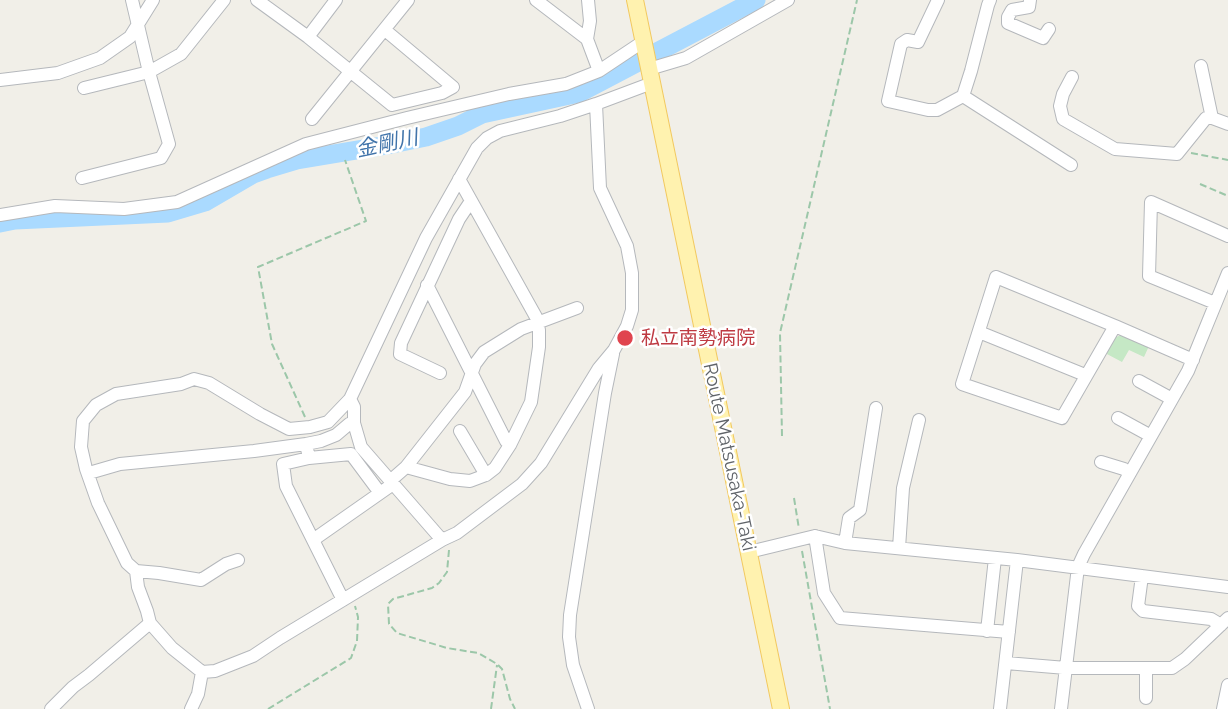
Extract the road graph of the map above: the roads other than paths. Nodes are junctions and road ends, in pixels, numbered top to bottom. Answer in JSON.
{"nodes":[{"id":1,"x":132,"y":0,"type":"edge"},
{"id":2,"x":153,"y":0,"type":"edge"},
{"id":3,"x":224,"y":0,"type":"edge"},
{"id":4,"x":257,"y":0,"type":"edge"},
{"id":5,"x":336,"y":0,"type":"edge"},
{"id":6,"x":408,"y":0,"type":"edge"},
{"id":7,"x":536,"y":0,"type":"edge"},
{"id":8,"x":588,"y":0,"type":"edge"},
{"id":9,"x":635,"y":0,"type":"edge"},
{"id":10,"x":788,"y":0,"type":"edge"},
{"id":11,"x":938,"y":0,"type":"edge"},
{"id":12,"x":990,"y":0,"type":"edge"},
{"id":13,"x":1030,"y":0,"type":"edge"},
{"id":14,"x":137,"y":24,"type":"junction"},
{"id":15,"x":1049,"y":29,"type":"dead end"},
{"id":16,"x":385,"y":30,"type":"junction"},
{"id":17,"x":308,"y":37,"type":"junction"},
{"id":18,"x":587,"y":39,"type":"junction"},
{"id":19,"x":648,"y":61,"type":"junction"},
{"id":20,"x":1202,"y":66,"type":"dead end"},
{"id":21,"x":349,"y":71,"type":"junction"},
{"id":22,"x":599,"y":71,"type":"junction"},
{"id":23,"x":149,"y":72,"type":"junction"},
{"id":24,"x":1072,"y":77,"type":"dead end"},
{"id":25,"x":0,"y":80,"type":"edge"},
{"id":26,"x":84,"y":88,"type":"dead end"},
{"id":27,"x":962,"y":96,"type":"junction"},
{"id":28,"x":596,"y":104,"type":"junction"},
{"id":29,"x":1212,"y":118,"type":"junction"},
{"id":30,"x":312,"y":119,"type":"dead end"},
{"id":31,"x":1228,"y":124,"type":"edge"},
{"id":32,"x":1071,"y":164,"type":"dead end"},
{"id":33,"x":82,"y":178,"type":"dead end"},
{"id":34,"x":458,"y":179,"type":"junction"},
{"id":35,"x":471,"y":201,"type":"junction"},
{"id":36,"x":0,"y":215,"type":"edge"},
{"id":37,"x":1228,"y":236,"type":"edge"},
{"id":38,"x":1228,"y":273,"type":"edge"},
{"id":39,"x":427,"y":285,"type":"junction"},
{"id":40,"x":1215,"y":303,"type":"junction"},
{"id":41,"x":576,"y":308,"type":"dead end"},
{"id":42,"x":537,"y":323,"type":"junction"},
{"id":43,"x":1115,"y":326,"type":"junction"},
{"id":44,"x":979,"y":332,"type":"junction"},
{"id":45,"x":614,"y":350,"type":"junction"},
{"id":46,"x":1193,"y":360,"type":"junction"},
{"id":47,"x":440,"y":373,"type":"dead end"},
{"id":48,"x":472,"y":374,"type":"junction"},
{"id":49,"x":1086,"y":375,"type":"junction"},
{"id":50,"x":1139,"y":381,"type":"dead end"},
{"id":51,"x":1172,"y":398,"type":"junction"},
{"id":52,"x":349,"y":399,"type":"junction"},
{"id":53,"x":876,"y":408,"type":"dead end"},
{"id":54,"x":1118,"y":418,"type":"dead end"},
{"id":55,"x":919,"y":420,"type":"dead end"},
{"id":56,"x":354,"y":423,"type":"junction"},
{"id":57,"x":460,"y":431,"type":"dead end"},
{"id":58,"x":1151,"y":436,"type":"junction"},
{"id":59,"x":306,"y":444,"type":"junction"},
{"id":60,"x":510,"y":445,"type":"junction"},
{"id":61,"x":309,"y":458,"type":"junction"},
{"id":62,"x":1101,"y":462,"type":"dead end"},
{"id":63,"x":407,"y":467,"type":"junction"},
{"id":64,"x":89,"y":473,"type":"junction"},
{"id":65,"x":1129,"y":474,"type":"junction"},
{"id":66,"x":486,"y":475,"type":"junction"},
{"id":67,"x":391,"y":482,"type":"junction"},
{"id":68,"x":380,"y":493,"type":"junction"},
{"id":69,"x":815,"y":536,"type":"junction"},
{"id":70,"x":313,"y":540,"type":"junction"},
{"id":71,"x":442,"y":540,"type":"junction"},
{"id":72,"x":845,"y":543,"type":"junction"},
{"id":73,"x":899,"y":548,"type":"junction"},
{"id":74,"x":749,"y":552,"type":"junction"},
{"id":75,"x":995,"y":558,"type":"junction"},
{"id":76,"x":238,"y":560,"type":"dead end"},
{"id":77,"x":1017,"y":560,"type":"junction"},
{"id":78,"x":1078,"y":567,"type":"junction"},
{"id":79,"x":136,"y":571,"type":"junction"},
{"id":80,"x":1142,"y":576,"type":"junction"},
{"id":81,"x":1228,"y":587,"type":"edge"},
{"id":82,"x":347,"y":597,"type":"junction"},
{"id":83,"x":1225,"y":622,"type":"edge"},
{"id":84,"x":150,"y":623,"type":"junction"},
{"id":85,"x":988,"y":631,"type":"junction"},
{"id":86,"x":1009,"y":632,"type":"junction"},
{"id":87,"x":1006,"y":663,"type":"junction"},
{"id":88,"x":1066,"y":668,"type":"junction"},
{"id":89,"x":1146,"y":668,"type":"junction"},
{"id":90,"x":202,"y":672,"type":"junction"},
{"id":91,"x":1228,"y":685,"type":"edge"},
{"id":92,"x":1146,"y":698,"type":"dead end"},
{"id":93,"x":51,"y":709,"type":"edge"},
{"id":94,"x":191,"y":709,"type":"edge"},
{"id":95,"x":588,"y":709,"type":"edge"},
{"id":96,"x":781,"y":709,"type":"edge"},
{"id":97,"x":1000,"y":709,"type":"edge"},
{"id":98,"x":1062,"y":709,"type":"edge"},
{"id":99,"x":1223,"y":709,"type":"edge"}],
"edges":[{"from":1,"to":14,"type":"street"},
{"from":2,"to":14,"type":"street"},
{"from":3,"to":23,"type":"street"},
{"from":4,"to":17,"type":"street"},
{"from":5,"to":17,"type":"street"},
{"from":6,"to":16,"type":"street"},
{"from":7,"to":18,"type":"street"},
{"from":8,"to":18,"type":"street"},
{"from":9,"to":19,"type":"main road","name":"Route Matsusaka-Taki"},
{"from":10,"to":19,"type":"street"},
{"from":11,"to":27,"type":"street"},
{"from":12,"to":27,"type":"street"},
{"from":13,"to":15,"type":"street"},
{"from":14,"to":23,"type":"street"},
{"from":14,"to":25,"type":"street"},
{"from":16,"to":21,"type":"street"},
{"from":16,"to":21,"type":"street"},
{"from":17,"to":21,"type":"street"},
{"from":18,"to":22,"type":"street"},
{"from":19,"to":22,"type":"street"},
{"from":19,"to":28,"type":"street"},
{"from":19,"to":74,"type":"main road","name":"Route Matsusaka-Taki"},
{"from":20,"to":29,"type":"street"},
{"from":21,"to":30,"type":"street"},
{"from":22,"to":36,"type":"street"},
{"from":23,"to":26,"type":"street"},
{"from":23,"to":33,"type":"street"},
{"from":24,"to":29,"type":"street"},
{"from":27,"to":32,"type":"street"},
{"from":28,"to":34,"type":"street"},
{"from":28,"to":45,"type":"street"},
{"from":29,"to":31,"type":"street"},
{"from":34,"to":35,"type":"street"},
{"from":34,"to":52,"type":"street"},
{"from":35,"to":39,"type":"street"},
{"from":35,"to":42,"type":"street"},
{"from":37,"to":40,"type":"street"},
{"from":38,"to":40,"type":"street"},
{"from":39,"to":47,"type":"street"},
{"from":39,"to":48,"type":"street"},
{"from":40,"to":46,"type":"street"},
{"from":41,"to":42,"type":"street"},
{"from":42,"to":48,"type":"street"},
{"from":42,"to":60,"type":"street"},
{"from":43,"to":44,"type":"street"},
{"from":43,"to":46,"type":"street"},
{"from":43,"to":49,"type":"street"},
{"from":44,"to":49,"type":"street"},
{"from":44,"to":49,"type":"street"},
{"from":45,"to":71,"type":"street"},
{"from":45,"to":95,"type":"street"},
{"from":46,"to":51,"type":"street"},
{"from":48,"to":60,"type":"street"},
{"from":48,"to":63,"type":"street"},
{"from":50,"to":51,"type":"street"},
{"from":51,"to":58,"type":"street"},
{"from":52,"to":56,"type":"street"},
{"from":52,"to":64,"type":"street"},
{"from":53,"to":72,"type":"street"},
{"from":54,"to":58,"type":"street"},
{"from":55,"to":73,"type":"street"},
{"from":56,"to":59,"type":"street"},
{"from":56,"to":67,"type":"street"},
{"from":57,"to":66,"type":"street"},
{"from":58,"to":65,"type":"street"},
{"from":59,"to":61,"type":"street"},
{"from":59,"to":64,"type":"street"},
{"from":60,"to":66,"type":"street"},
{"from":61,"to":68,"type":"street"},
{"from":61,"to":70,"type":"street"},
{"from":62,"to":65,"type":"street"},
{"from":63,"to":66,"type":"street"},
{"from":63,"to":67,"type":"street"},
{"from":64,"to":79,"type":"street"},
{"from":65,"to":78,"type":"street"},
{"from":67,"to":68,"type":"street"},
{"from":67,"to":71,"type":"street"},
{"from":68,"to":70,"type":"street"},
{"from":69,"to":72,"type":"street"},
{"from":69,"to":74,"type":"street"},
{"from":69,"to":85,"type":"street"},
{"from":70,"to":82,"type":"street"},
{"from":71,"to":82,"type":"street"},
{"from":72,"to":73,"type":"street"},
{"from":73,"to":75,"type":"street"},
{"from":74,"to":96,"type":"main road","name":"Route Matsusaka-Taki"},
{"from":75,"to":77,"type":"street"},
{"from":75,"to":85,"type":"street"},
{"from":76,"to":79,"type":"street"},
{"from":77,"to":78,"type":"street"},
{"from":77,"to":86,"type":"street"},
{"from":78,"to":80,"type":"street"},
{"from":78,"to":88,"type":"street"},
{"from":79,"to":84,"type":"street"},
{"from":80,"to":81,"type":"street"},
{"from":80,"to":83,"type":"street"},
{"from":82,"to":90,"type":"street"},
{"from":83,"to":89,"type":"street"},
{"from":84,"to":90,"type":"street"},
{"from":84,"to":93,"type":"street"},
{"from":85,"to":86,"type":"street"},
{"from":86,"to":87,"type":"street"},
{"from":87,"to":88,"type":"street"},
{"from":87,"to":97,"type":"street"},
{"from":88,"to":89,"type":"street"},
{"from":88,"to":98,"type":"street"},
{"from":89,"to":92,"type":"street"},
{"from":90,"to":94,"type":"street"},
{"from":91,"to":99,"type":"street"}]}
